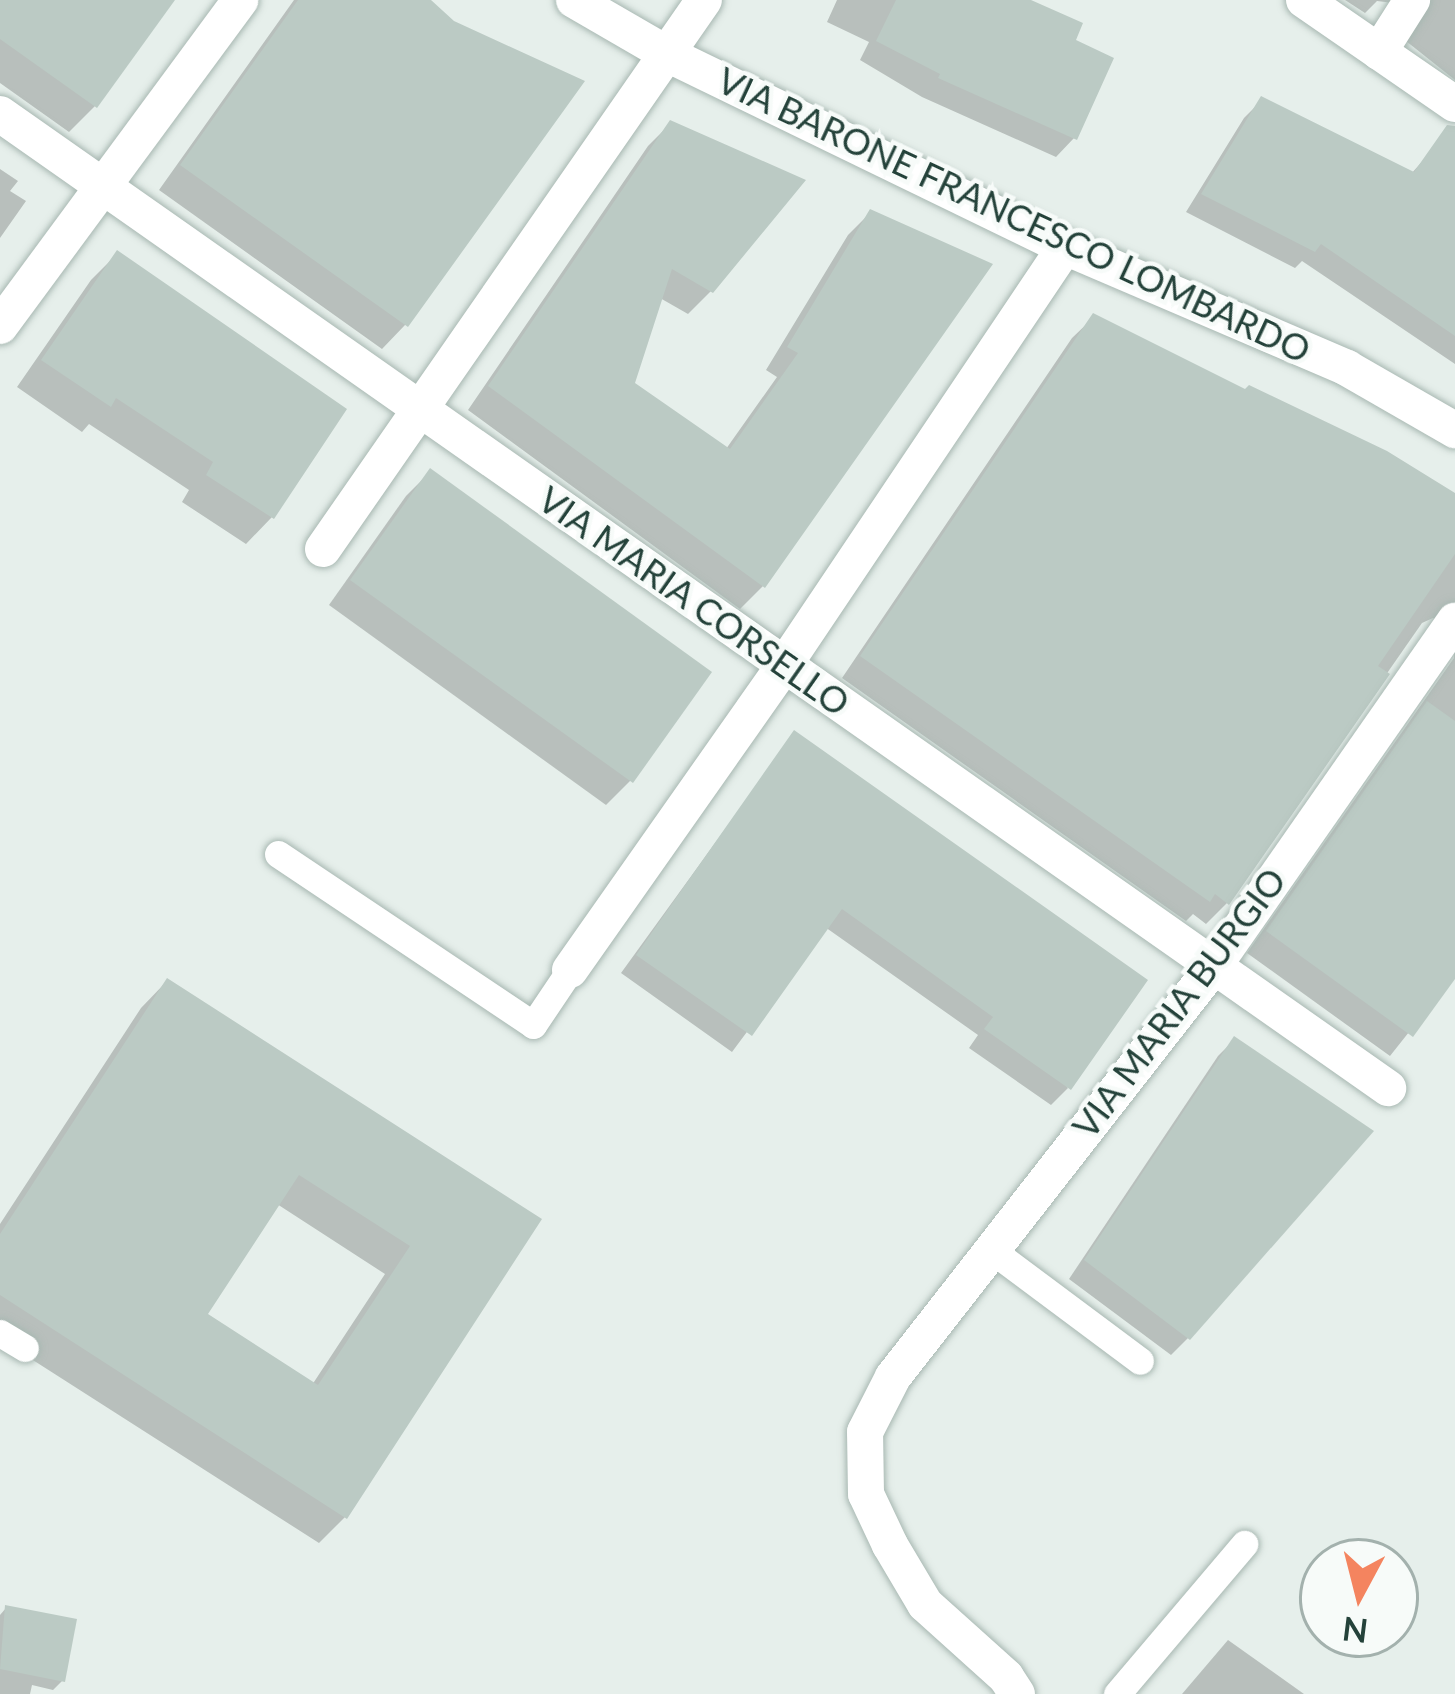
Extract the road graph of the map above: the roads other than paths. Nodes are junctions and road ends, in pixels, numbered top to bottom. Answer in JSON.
{"nodes":[{"id":1,"x":240,"y":0,"type":"edge"},
{"id":2,"x":574,"y":0,"type":"edge"},
{"id":3,"x":704,"y":0,"type":"edge"},
{"id":4,"x":1304,"y":0,"type":"edge"},
{"id":5,"x":1412,"y":0,"type":"edge"},
{"id":6,"x":1379,"y":52,"type":"junction"},
{"id":7,"x":669,"y":55,"type":"junction"},
{"id":8,"x":1455,"y":104,"type":"edge"},
{"id":9,"x":0,"y":114,"type":"edge"},
{"id":10,"x":103,"y":186,"type":"junction"},
{"id":11,"x":1065,"y":247,"type":"junction"},
{"id":12,"x":0,"y":326,"type":"edge"},
{"id":13,"x":419,"y":408,"type":"junction"},
{"id":14,"x":1455,"y":430,"type":"edge"},
{"id":15,"x":323,"y":549,"type":"dead end"},
{"id":16,"x":1455,"y":621,"type":"edge"},
{"id":17,"x":784,"y":664,"type":"junction"},
{"id":18,"x":278,"y":854,"type":"dead end"},
{"id":19,"x":1214,"y":966,"type":"junction"},
{"id":20,"x":569,"y":970,"type":"joint"},
{"id":21,"x":1388,"y":1088,"type":"dead end"},
{"id":22,"x":990,"y":1249,"type":"junction"},
{"id":23,"x":0,"y":1333,"type":"edge"},
{"id":24,"x":25,"y":1348,"type":"dead end"},
{"id":25,"x":1140,"y":1361,"type":"dead end"},
{"id":26,"x":1244,"y":1544,"type":"dead end"},
{"id":27,"x":1018,"y":1694,"type":"edge"},
{"id":28,"x":1117,"y":1694,"type":"edge"}],
"edges":[{"from":1,"to":10,"type":"street"},
{"from":2,"to":7,"type":"street","name":"VIA BARONE FRANCESCO LOMBARDO"},
{"from":3,"to":7,"type":"street"},
{"from":4,"to":6,"type":"street"},
{"from":5,"to":6,"type":"street"},
{"from":6,"to":8,"type":"street"},
{"from":7,"to":11,"type":"street","name":"VIA BARONE FRANCESCO LOMBARDO"},
{"from":7,"to":13,"type":"street"},
{"from":9,"to":10,"type":"street","name":"VIA MARIA CORSELLO"},
{"from":10,"to":12,"type":"street"},
{"from":10,"to":13,"type":"street","name":"VIA MARIA CORSELLO"},
{"from":11,"to":14,"type":"street","name":"VIA BARONE FRANCESCO LOMBARDO"},
{"from":11,"to":17,"type":"street"},
{"from":13,"to":15,"type":"street"},
{"from":13,"to":17,"type":"street","name":"VIA MARIA CORSELLO"},
{"from":16,"to":19,"type":"street","name":"VIA MARIA BURGIO"},
{"from":17,"to":19,"type":"street","name":"VIA MARIA CORSELLO"},
{"from":17,"to":20,"type":"street"},
{"from":18,"to":20,"type":"lane"},
{"from":19,"to":21,"type":"street","name":"VIA MARIA CORSELLO"},
{"from":19,"to":22,"type":"street","name":"VIA MARIA BURGIO"},
{"from":22,"to":25,"type":"lane"},
{"from":22,"to":27,"type":"street","name":"VIA MARIA BURGIO"},
{"from":23,"to":24,"type":"lane"},
{"from":26,"to":28,"type":"lane"}]}
